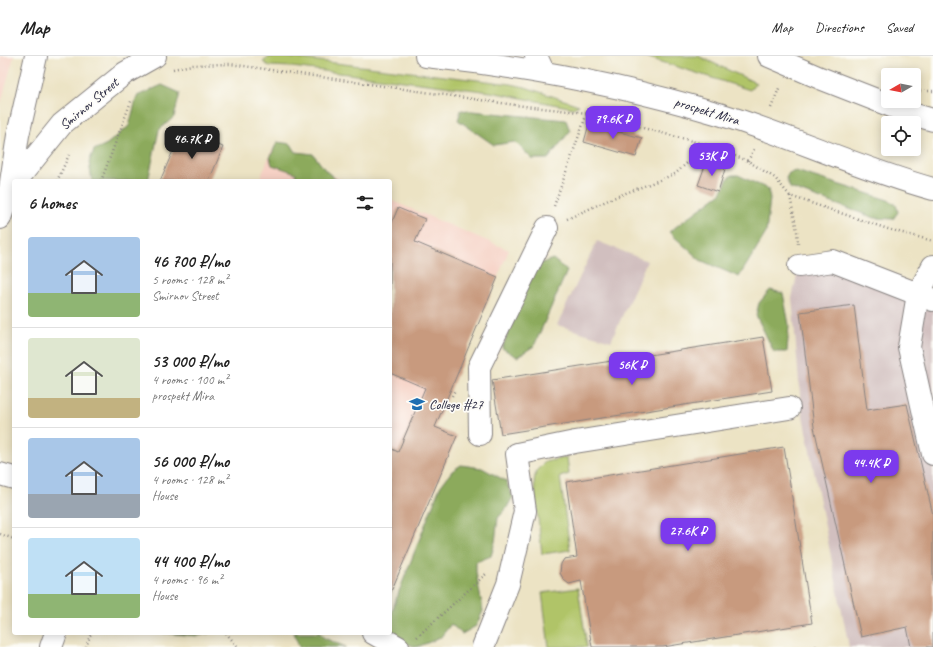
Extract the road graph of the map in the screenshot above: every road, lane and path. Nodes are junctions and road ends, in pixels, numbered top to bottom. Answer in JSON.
{"nodes":[{"id":1,"x":36,"y":56,"type":"edge"},
{"id":2,"x":426,"y":56,"type":"edge"},
{"id":3,"x":779,"y":61,"type":"edge"},
{"id":4,"x":539,"y":63,"type":"edge"},
{"id":5,"x":160,"y":64,"type":"edge"},
{"id":6,"x":933,"y":90,"type":"edge"},
{"id":7,"x":134,"y":91,"type":"dead end"},
{"id":8,"x":921,"y":91,"type":"edge"},
{"id":9,"x":587,"y":113,"type":"junction"},
{"id":10,"x":933,"y":120,"type":"edge"},
{"id":11,"x":763,"y":128,"type":"junction"},
{"id":12,"x":707,"y":145,"type":"junction"},
{"id":13,"x":71,"y":151,"type":"dead end"},
{"id":14,"x":748,"y":161,"type":"junction"},
{"id":15,"x":15,"y":179,"type":"edge"},
{"id":16,"x":58,"y":179,"type":"edge"},
{"id":17,"x":102,"y":179,"type":"edge"},
{"id":18,"x":10,"y":185,"type":"edge"},
{"id":19,"x":933,"y":189,"type":"edge"},
{"id":20,"x":790,"y":196,"type":"junction"},
{"id":21,"x":0,"y":218,"type":"edge"},
{"id":22,"x":547,"y":228,"type":"junction"},
{"id":23,"x":933,"y":241,"type":"edge"},
{"id":24,"x":799,"y":266,"type":"joint"},
{"id":25,"x":933,"y":266,"type":"edge"},
{"id":26,"x":926,"y":297,"type":"edge"},
{"id":27,"x":789,"y":408,"type":"dead end"},
{"id":28,"x":480,"y":434,"type":"dead end"},
{"id":29,"x":933,"y":454,"type":"edge"},
{"id":30,"x":0,"y":474,"type":"edge"},
{"id":31,"x":12,"y":477,"type":"edge"},
{"id":32,"x":0,"y":534,"type":"edge"},
{"id":33,"x":12,"y":538,"type":"edge"},
{"id":34,"x":488,"y":572,"type":"dead end"},
{"id":35,"x":55,"y":635,"type":"edge"},
{"id":36,"x":90,"y":635,"type":"edge"},
{"id":37,"x":228,"y":635,"type":"edge"},
{"id":38,"x":378,"y":635,"type":"edge"},
{"id":39,"x":405,"y":644,"type":"edge"},
{"id":40,"x":52,"y":647,"type":"edge"},
{"id":41,"x":86,"y":647,"type":"edge"},
{"id":42,"x":238,"y":647,"type":"edge"},
{"id":43,"x":483,"y":647,"type":"edge"}],
"edges":[{"from":1,"to":18,"type":"main road","name":"Smirnov Street"},
{"from":2,"to":4,"type":"main road","name":"prospekt Mira"},
{"from":3,"to":10,"type":"main road"},
{"from":3,"to":11,"type":"path"},
{"from":4,"to":11,"type":"main road","name":"prospekt Mira"},
{"from":5,"to":9,"type":"path"},
{"from":5,"to":15,"type":"main road","name":"Smirnov Street"},
{"from":6,"to":8,"type":"path"},
{"from":7,"to":17,"type":"path"},
{"from":9,"to":12,"type":"path"},
{"from":9,"to":22,"type":"path"},
{"from":11,"to":14,"type":"path"},
{"from":11,"to":19,"type":"main road","name":"prospekt Mira"},
{"from":12,"to":14,"type":"path"},
{"from":12,"to":22,"type":"path"},
{"from":13,"to":16,"type":"path"},
{"from":14,"to":20,"type":"path"},
{"from":18,"to":21,"type":"main road","name":"Smirnov Street"},
{"from":20,"to":23,"type":"path"},
{"from":20,"to":24,"type":"path"},
{"from":22,"to":28,"type":"main road"},
{"from":24,"to":26,"type":"main road"},
{"from":25,"to":26,"type":"main road"},
{"from":26,"to":29,"type":"main road"},
{"from":27,"to":43,"type":"main road"},
{"from":30,"to":31,"type":"main road"},
{"from":32,"to":33,"type":"path"},
{"from":34,"to":39,"type":"path"},
{"from":35,"to":40,"type":"main road"},
{"from":36,"to":41,"type":"path"},
{"from":37,"to":42,"type":"path"},
{"from":38,"to":39,"type":"main road"}]}
